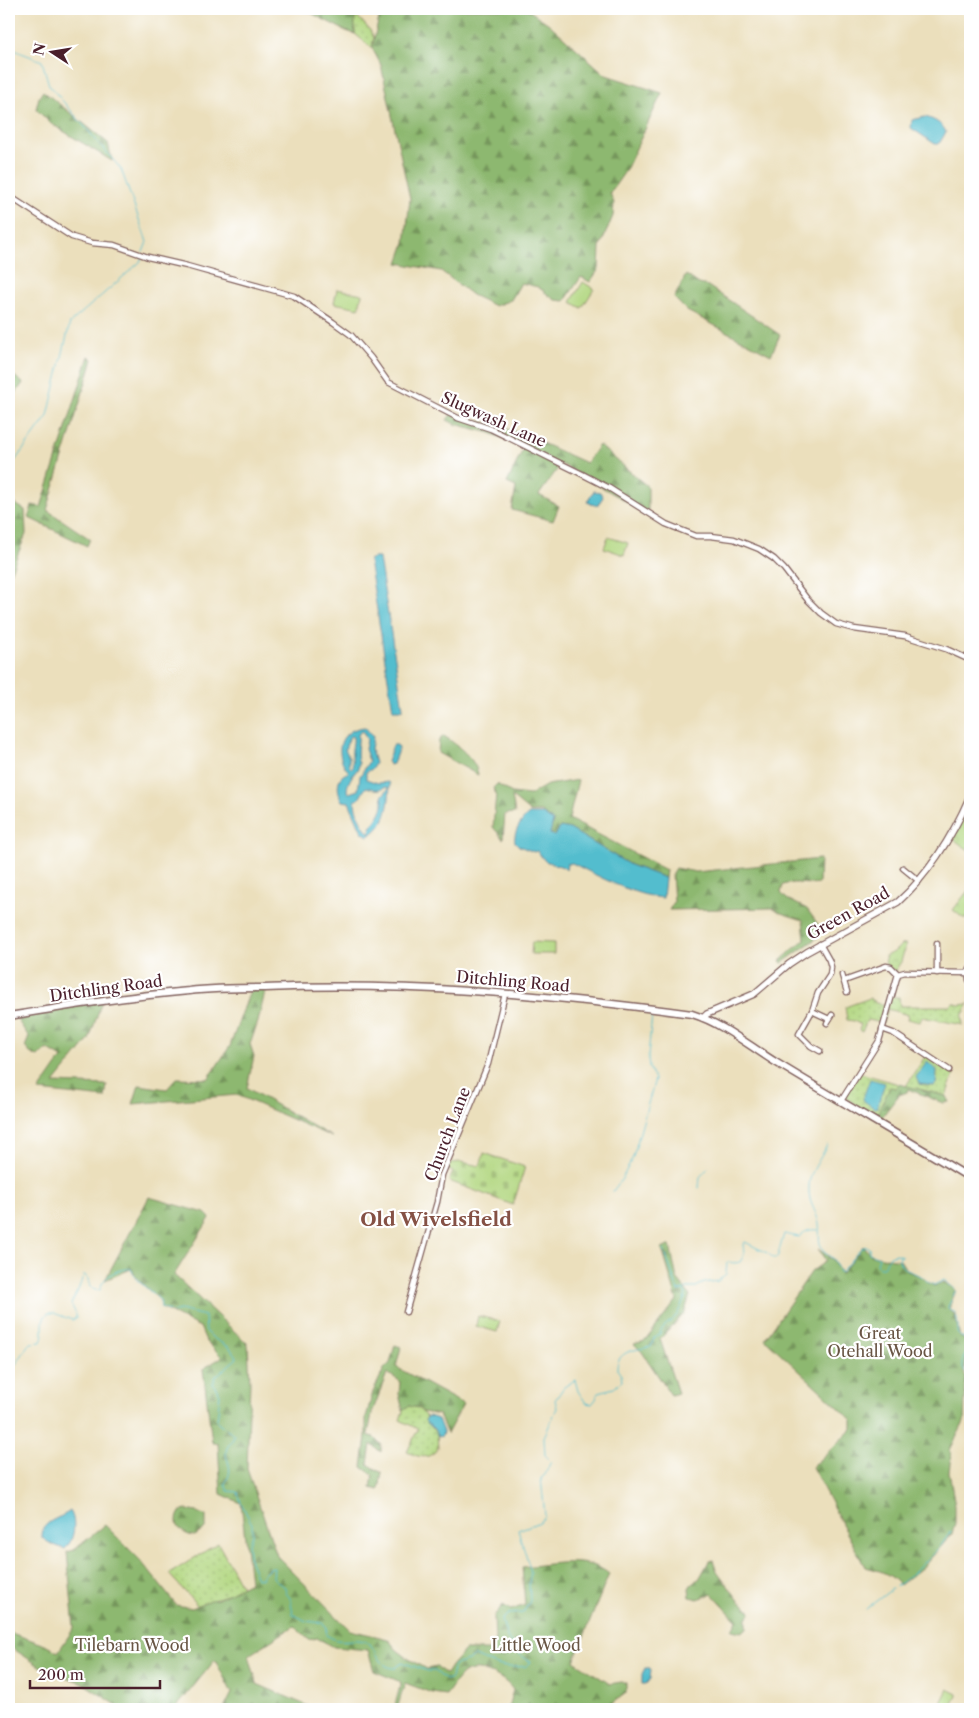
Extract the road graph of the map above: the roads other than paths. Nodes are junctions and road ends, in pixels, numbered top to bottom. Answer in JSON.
{"nodes":[{"id":1,"x":9,"y":196,"type":"edge"},
{"id":2,"x":970,"y":660,"type":"edge"},
{"id":3,"x":970,"y":796,"type":"edge"},
{"id":4,"x":903,"y":868,"type":"dead end"},
{"id":5,"x":919,"y":881,"type":"junction"},
{"id":6,"x":820,"y":944,"type":"junction"},
{"id":7,"x":937,"y":944,"type":"dead end"},
{"id":8,"x":969,"y":970,"type":"edge"},
{"id":9,"x":936,"y":973,"type":"junction"},
{"id":10,"x":898,"y":974,"type":"junction"},
{"id":11,"x":842,"y":975,"type":"dead end"},
{"id":12,"x":969,"y":980,"type":"dead end"},
{"id":13,"x":844,"y":981,"type":"junction"},
{"id":14,"x":847,"y":992,"type":"dead end"},
{"id":15,"x":506,"y":994,"type":"junction"},
{"id":16,"x":812,"y":1011,"type":"junction"},
{"id":17,"x":9,"y":1016,"type":"edge"},
{"id":18,"x":704,"y":1018,"type":"junction"},
{"id":19,"x":829,"y":1019,"type":"dead end"},
{"id":20,"x":882,"y":1029,"type":"junction"},
{"id":21,"x":820,"y":1051,"type":"dead end"},
{"id":22,"x":947,"y":1062,"type":"dead end"},
{"id":23,"x":944,"y":1067,"type":"junction"},
{"id":24,"x":949,"y":1070,"type":"dead end"},
{"id":25,"x":841,"y":1101,"type":"junction"},
{"id":26,"x":970,"y":1178,"type":"edge"},
{"id":27,"x":406,"y":1312,"type":"dead end"}],
"edges":[{"from":1,"to":2,"type":"street","name":"Slugwash Lane"},
{"from":3,"to":5,"type":"street","name":"Green Road"},
{"from":4,"to":5,"type":"street"},
{"from":5,"to":6,"type":"street","name":"Green Road"},
{"from":6,"to":16,"type":"street"},
{"from":6,"to":18,"type":"street","name":"Green Road"},
{"from":7,"to":9,"type":"street"},
{"from":8,"to":9,"type":"street"},
{"from":8,"to":12,"type":"street"},
{"from":9,"to":10,"type":"street"},
{"from":10,"to":13,"type":"street"},
{"from":10,"to":20,"type":"street"},
{"from":11,"to":13,"type":"street"},
{"from":13,"to":14,"type":"street"},
{"from":15,"to":17,"type":"main road","name":"Ditchling Road"},
{"from":15,"to":18,"type":"main road","name":"Ditchling Road"},
{"from":15,"to":27,"type":"street","name":"Church Lane"},
{"from":16,"to":19,"type":"street"},
{"from":16,"to":21,"type":"street"},
{"from":18,"to":25,"type":"main road","name":"Ditchling Road"},
{"from":20,"to":23,"type":"street"},
{"from":20,"to":25,"type":"street"},
{"from":22,"to":23,"type":"street"},
{"from":23,"to":24,"type":"street"},
{"from":25,"to":26,"type":"main road","name":"Ditchling Road"}]}
